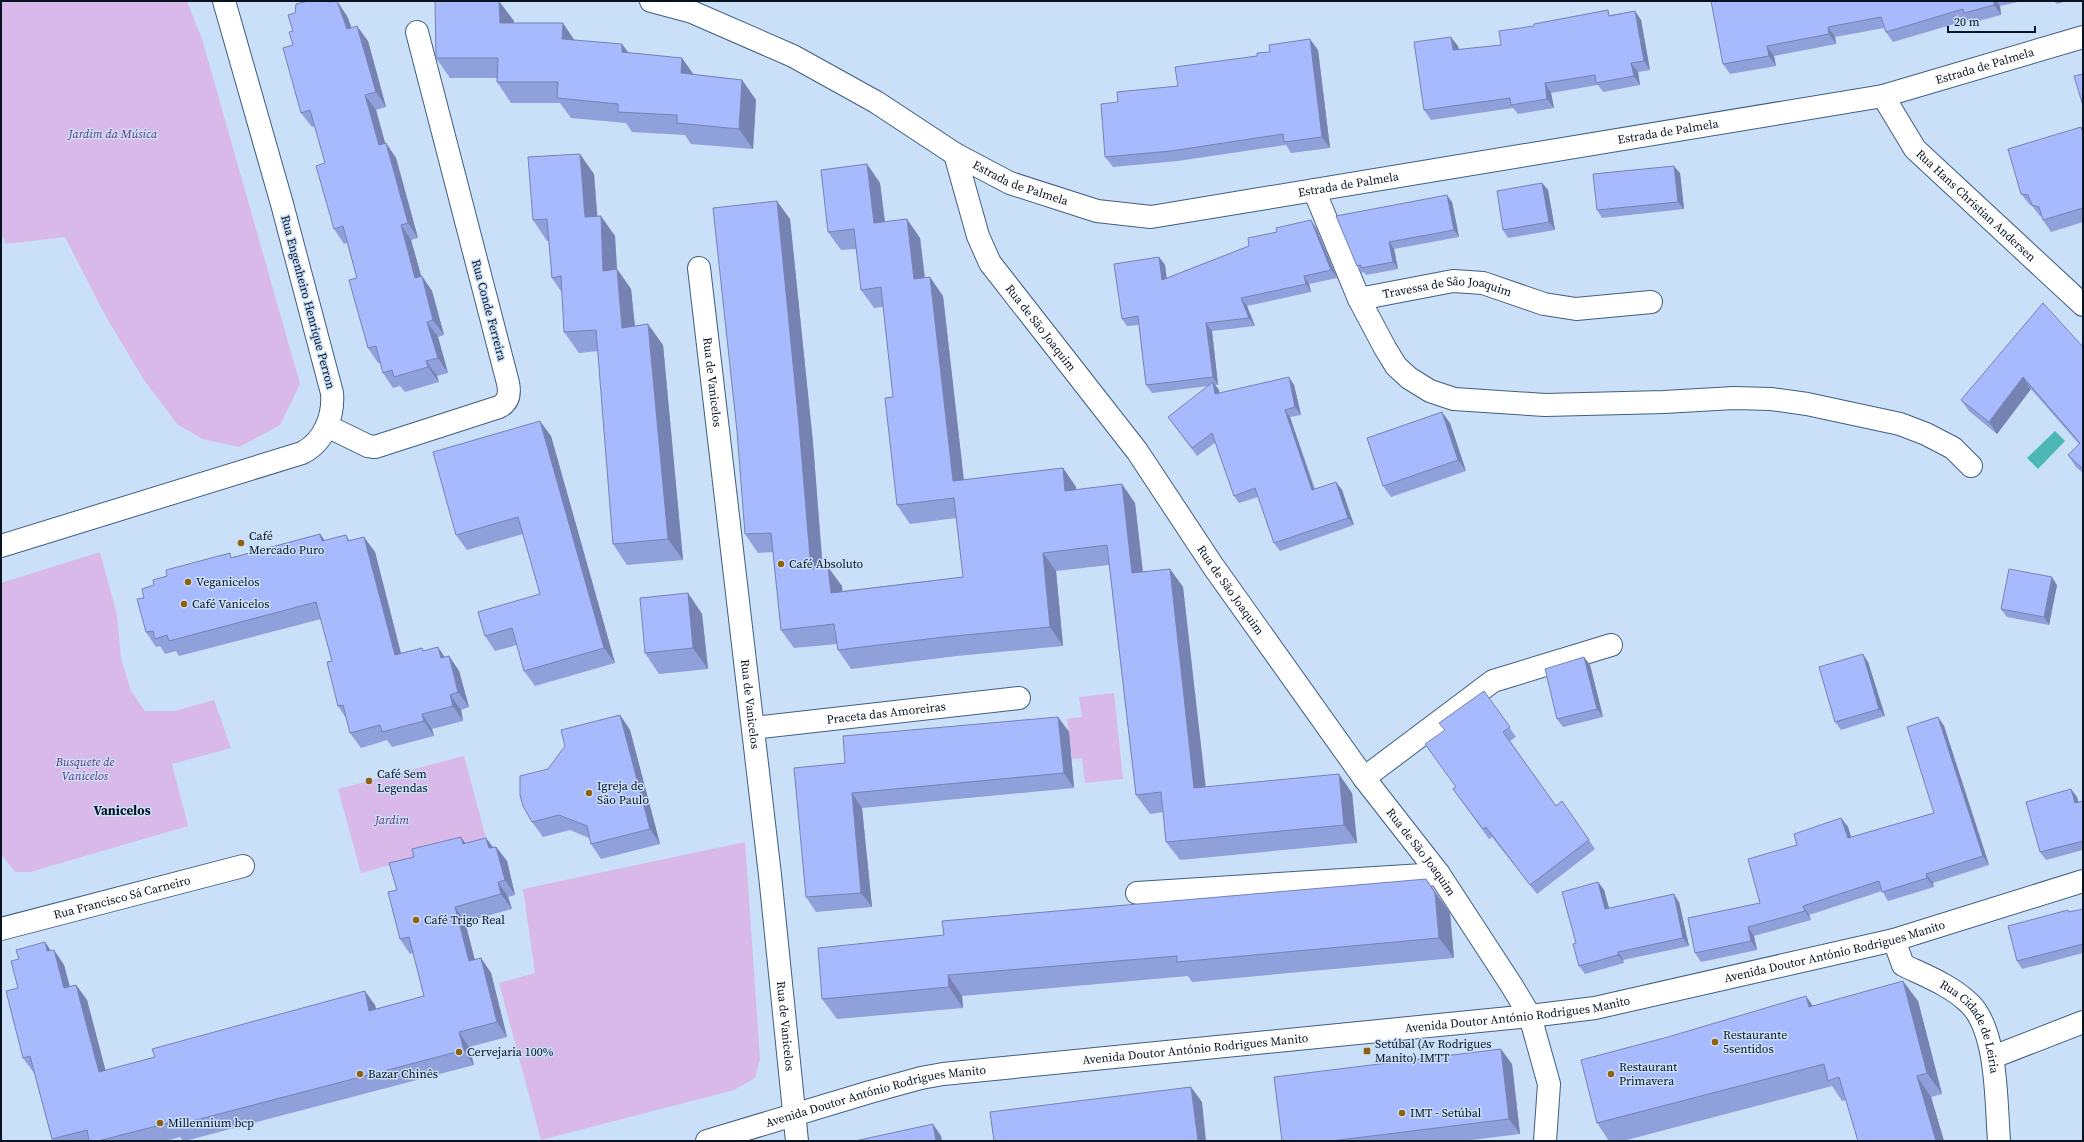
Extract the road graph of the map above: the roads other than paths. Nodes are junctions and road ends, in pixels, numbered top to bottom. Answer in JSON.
{"nodes":[{"id":1,"x":224,"y":1,"type":"edge"},
{"id":2,"x":652,"y":1,"type":"edge"},
{"id":3,"x":417,"y":32,"type":"dead end"},
{"id":4,"x":2083,"y":37,"type":"edge"},
{"id":5,"x":1883,"y":96,"type":"junction"},
{"id":6,"x":955,"y":154,"type":"junction"},
{"id":7,"x":1314,"y":190,"type":"junction"},
{"id":8,"x":699,"y":268,"type":"dead end"},
{"id":9,"x":1359,"y":300,"type":"junction"},
{"id":10,"x":1651,"y":302,"type":"dead end"},
{"id":11,"x":2083,"y":304,"type":"edge"},
{"id":12,"x":327,"y":426,"type":"junction"},
{"id":13,"x":1970,"y":466,"type":"dead end"},
{"id":14,"x":1,"y":546,"type":"edge"},
{"id":15,"x":1611,"y":645,"type":"dead end"},
{"id":16,"x":1020,"y":698,"type":"dead end"},
{"id":17,"x":753,"y":728,"type":"junction"},
{"id":18,"x":1364,"y":778,"type":"junction"},
{"id":19,"x":243,"y":866,"type":"dead end"},
{"id":20,"x":1439,"y":874,"type":"junction"},
{"id":21,"x":2083,"y":881,"type":"edge"},
{"id":22,"x":1137,"y":893,"type":"dead end"},
{"id":23,"x":1,"y":929,"type":"edge"},
{"id":24,"x":1894,"y":940,"type":"junction"},
{"id":25,"x":1530,"y":1016,"type":"junction"},
{"id":26,"x":2083,"y":1022,"type":"edge"},
{"id":27,"x":1993,"y":1057,"type":"junction"},
{"id":28,"x":795,"y":1114,"type":"junction"},
{"id":29,"x":707,"y":1141,"type":"edge"},
{"id":30,"x":797,"y":1141,"type":"edge"},
{"id":31,"x":1545,"y":1141,"type":"edge"},
{"id":32,"x":1998,"y":1141,"type":"edge"}],
"edges":[{"from":1,"to":12,"type":"street","name":"Rua Engenheiro Henrique Perron"},
{"from":2,"to":6,"type":"street","name":"Estrada de Palmela"},
{"from":3,"to":12,"type":"street","name":"Rua Conde Ferreira"},
{"from":4,"to":5,"type":"street","name":"Estrada de Palmela"},
{"from":5,"to":7,"type":"street","name":"Estrada de Palmela"},
{"from":5,"to":11,"type":"street","name":"Rua Hans Christian Andersen"},
{"from":6,"to":7,"type":"street","name":"Estrada de Palmela"},
{"from":6,"to":18,"type":"street","name":"Rua de São Joaquim"},
{"from":7,"to":9,"type":"street"},
{"from":8,"to":17,"type":"street","name":"Rua de Vanicelos"},
{"from":9,"to":10,"type":"street","name":"Travessa de São Joaquim"},
{"from":9,"to":13,"type":"street"},
{"from":12,"to":14,"type":"street","name":"Rua Engenheiro Henrique Perron"},
{"from":15,"to":18,"type":"street"},
{"from":16,"to":17,"type":"street","name":"Praceta das Amoreiras"},
{"from":17,"to":28,"type":"street","name":"Rua de Vanicelos"},
{"from":18,"to":20,"type":"street","name":"Rua de São Joaquim"},
{"from":19,"to":23,"type":"street","name":"Rua Francisco Sá Carneiro"},
{"from":20,"to":22,"type":"street"},
{"from":20,"to":25,"type":"street","name":"Rua de São Joaquim"},
{"from":21,"to":24,"type":"street","name":"Avenida Doutor António Rodrigues Manito"},
{"from":24,"to":25,"type":"street","name":"Avenida Doutor António Rodrigues Manito"},
{"from":24,"to":27,"type":"street","name":"Rua Cidade de Leiria"},
{"from":25,"to":28,"type":"street","name":"Avenida Doutor António Rodrigues Manito"},
{"from":25,"to":31,"type":"street","name":"Rua de São Joaquim"},
{"from":26,"to":27,"type":"street"},
{"from":27,"to":32,"type":"street","name":"Rua Cidade de Leiria"},
{"from":28,"to":29,"type":"street","name":"Avenida Doutor António Rodrigues Manito"},
{"from":28,"to":30,"type":"street","name":"Rua de Vanicelos"}]}
